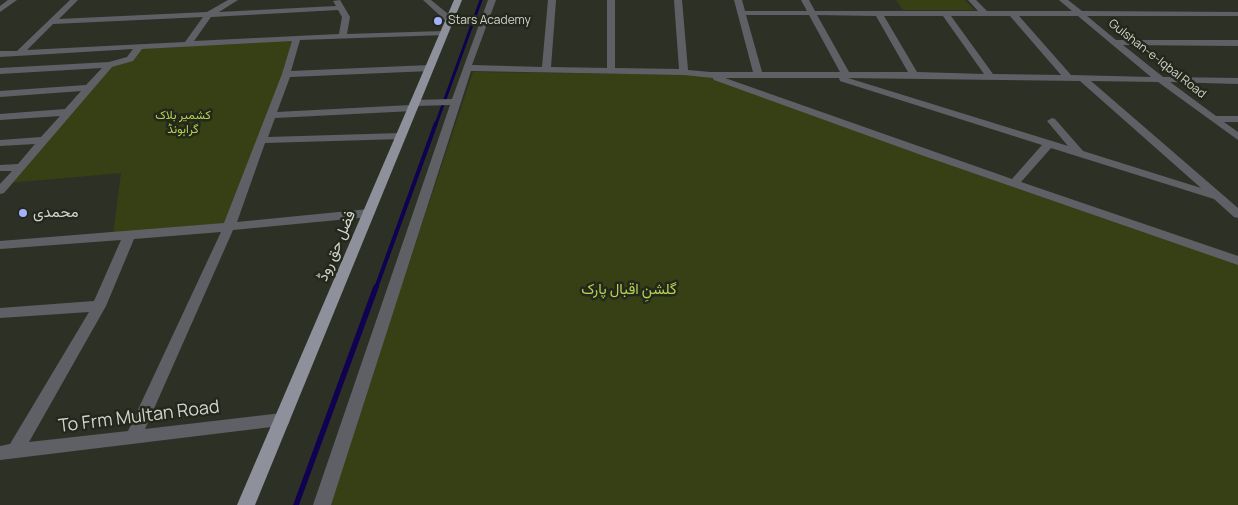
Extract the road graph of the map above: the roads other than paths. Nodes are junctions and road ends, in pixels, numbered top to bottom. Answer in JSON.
{"nodes":[{"id":1,"x":13,"y":0,"type":"edge"},
{"id":2,"x":74,"y":0,"type":"edge"},
{"id":3,"x":234,"y":0,"type":"edge"},
{"id":4,"x":337,"y":0,"type":"edge"},
{"id":5,"x":427,"y":0,"type":"edge"},
{"id":6,"x":458,"y":0,"type":"edge"},
{"id":7,"x":492,"y":0,"type":"edge"},
{"id":8,"x":552,"y":0,"type":"edge"},
{"id":9,"x":611,"y":0,"type":"edge"},
{"id":10,"x":678,"y":0,"type":"edge"},
{"id":11,"x":738,"y":0,"type":"edge"},
{"id":12,"x":805,"y":0,"type":"edge"},
{"id":13,"x":972,"y":0,"type":"edge"},
{"id":14,"x":1063,"y":0,"type":"edge"},
{"id":15,"x":342,"y":8,"type":"junction"},
{"id":16,"x":0,"y":10,"type":"edge"},
{"id":17,"x":878,"y":12,"type":"junction"},
{"id":18,"x":742,"y":13,"type":"junction"},
{"id":19,"x":811,"y":13,"type":"junction"},
{"id":20,"x":945,"y":13,"type":"junction"},
{"id":21,"x":984,"y":13,"type":"junction"},
{"id":22,"x":209,"y":14,"type":"junction"},
{"id":23,"x":1013,"y":14,"type":"junction"},
{"id":24,"x":1080,"y":14,"type":"junction"},
{"id":25,"x":1238,"y":14,"type":"edge"},
{"id":26,"x":450,"y":20,"type":"junction"},
{"id":27,"x":51,"y":22,"type":"junction"},
{"id":28,"x":444,"y":33,"type":"junction"},
{"id":29,"x":343,"y":36,"type":"junction"},
{"id":30,"x":297,"y":38,"type":"junction"},
{"id":31,"x":1116,"y":42,"type":"junction"},
{"id":32,"x":188,"y":43,"type":"junction"},
{"id":33,"x":1238,"y":43,"type":"edge"},
{"id":34,"x":140,"y":46,"type":"junction"},
{"id":35,"x":19,"y":53,"type":"junction"},
{"id":36,"x":0,"y":54,"type":"edge"},
{"id":37,"x":109,"y":65,"type":"junction"},
{"id":38,"x":430,"y":68,"type":"junction"},
{"id":39,"x":466,"y":68,"type":"junction"},
{"id":40,"x":546,"y":70,"type":"junction"},
{"id":41,"x":0,"y":72,"type":"edge"},
{"id":42,"x":611,"y":72,"type":"junction"},
{"id":43,"x":684,"y":72,"type":"junction"},
{"id":44,"x":286,"y":74,"type":"junction"},
{"id":45,"x":758,"y":74,"type":"junction"},
{"id":46,"x":845,"y":74,"type":"junction"},
{"id":47,"x":914,"y":74,"type":"junction"},
{"id":48,"x":710,"y":75,"type":"junction"},
{"id":49,"x":831,"y":75,"type":"junction"},
{"id":50,"x":990,"y":76,"type":"junction"},
{"id":51,"x":1068,"y":77,"type":"junction"},
{"id":52,"x":1082,"y":78,"type":"junction"},
{"id":53,"x":1161,"y":80,"type":"junction"},
{"id":54,"x":1238,"y":81,"type":"edge"},
{"id":55,"x":88,"y":88,"type":"junction"},
{"id":56,"x":0,"y":94,"type":"edge"},
{"id":57,"x":452,"y":102,"type":"junction"},
{"id":58,"x":414,"y":106,"type":"junction"},
{"id":59,"x":68,"y":112,"type":"junction"},
{"id":60,"x":271,"y":114,"type":"junction"},
{"id":61,"x":0,"y":117,"type":"edge"},
{"id":62,"x":1214,"y":119,"type":"junction"},
{"id":63,"x":1238,"y":119,"type":"edge"},
{"id":64,"x":1052,"y":120,"type":"dead end"},
{"id":65,"x":401,"y":136,"type":"junction"},
{"id":66,"x":1238,"y":137,"type":"edge"},
{"id":67,"x":44,"y":140,"type":"junction"},
{"id":68,"x":261,"y":140,"type":"junction"},
{"id":69,"x":0,"y":143,"type":"edge"},
{"id":70,"x":1048,"y":144,"type":"junction"},
{"id":71,"x":1080,"y":154,"type":"junction"},
{"id":72,"x":21,"y":167,"type":"junction"},
{"id":73,"x":0,"y":168,"type":"edge"},
{"id":74,"x":1014,"y":184,"type":"junction"},
{"id":75,"x":0,"y":191,"type":"edge"},
{"id":76,"x":1216,"y":196,"type":"junction"},
{"id":77,"x":369,"y":212,"type":"junction"},
{"id":78,"x":1238,"y":214,"type":"edge"},
{"id":79,"x":229,"y":226,"type":"junction"},
{"id":80,"x":129,"y":235,"type":"junction"},
{"id":81,"x":0,"y":245,"type":"edge"},
{"id":82,"x":1238,"y":261,"type":"edge"},
{"id":83,"x":99,"y":306,"type":"junction"},
{"id":84,"x":2,"y":316,"type":"edge"},
{"id":85,"x":282,"y":420,"type":"junction"},
{"id":86,"x":133,"y":437,"type":"junction"},
{"id":87,"x":8,"y":452,"type":"edge"},
{"id":88,"x":246,"y":505,"type":"edge"},
{"id":89,"x":322,"y":505,"type":"edge"}],
"edges":[{"from":1,"to":16,"type":"street"},
{"from":2,"to":27,"type":"street"},
{"from":3,"to":22,"type":"street"},
{"from":4,"to":15,"type":"street"},
{"from":5,"to":26,"type":"street"},
{"from":6,"to":26,"type":"main road","name":"فضل حق روڈ"},
{"from":7,"to":39,"type":"street"},
{"from":8,"to":40,"type":"street"},
{"from":9,"to":42,"type":"street"},
{"from":10,"to":43,"type":"street"},
{"from":11,"to":18,"type":"street"},
{"from":12,"to":19,"type":"street"},
{"from":13,"to":21,"type":"street"},
{"from":14,"to":24,"type":"street","name":"Gulshan-e-Iqbal Road"},
{"from":15,"to":22,"type":"street"},
{"from":15,"to":29,"type":"street"},
{"from":17,"to":19,"type":"street"},
{"from":17,"to":20,"type":"street"},
{"from":17,"to":47,"type":"street"},
{"from":18,"to":19,"type":"street"},
{"from":18,"to":45,"type":"street"},
{"from":19,"to":46,"type":"street"},
{"from":20,"to":21,"type":"street"},
{"from":20,"to":50,"type":"street"},
{"from":21,"to":23,"type":"street"},
{"from":22,"to":27,"type":"street"},
{"from":22,"to":32,"type":"street"},
{"from":23,"to":24,"type":"street"},
{"from":23,"to":51,"type":"street"},
{"from":24,"to":25,"type":"street"},
{"from":24,"to":31,"type":"street","name":"Gulshan-e-Iqbal Road"},
{"from":26,"to":28,"type":"main road","name":"فضل حق روڈ"},
{"from":27,"to":35,"type":"street"},
{"from":28,"to":29,"type":"street"},
{"from":28,"to":38,"type":"main road","name":"فضل حق روڈ"},
{"from":29,"to":30,"type":"street"},
{"from":30,"to":32,"type":"street"},
{"from":30,"to":44,"type":"street"},
{"from":31,"to":33,"type":"street"},
{"from":31,"to":53,"type":"street","name":"Gulshan-e-Iqbal Road"},
{"from":32,"to":34,"type":"street"},
{"from":34,"to":35,"type":"street"},
{"from":34,"to":37,"type":"street"},
{"from":35,"to":36,"type":"street"},
{"from":37,"to":41,"type":"street"},
{"from":37,"to":55,"type":"street"},
{"from":38,"to":44,"type":"street"},
{"from":38,"to":58,"type":"main road","name":"فضل حق روڈ"},
{"from":39,"to":40,"type":"street"},
{"from":39,"to":57,"type":"street"},
{"from":40,"to":42,"type":"street"},
{"from":42,"to":43,"type":"street"},
{"from":43,"to":48,"type":"street"},
{"from":44,"to":60,"type":"street"},
{"from":45,"to":48,"type":"street"},
{"from":45,"to":49,"type":"street"},
{"from":46,"to":47,"type":"street"},
{"from":46,"to":49,"type":"street"},
{"from":47,"to":50,"type":"street"},
{"from":48,"to":74,"type":"street"},
{"from":49,"to":70,"type":"street"},
{"from":50,"to":51,"type":"street"},
{"from":51,"to":52,"type":"street"},
{"from":52,"to":53,"type":"street"},
{"from":52,"to":76,"type":"street"},
{"from":53,"to":54,"type":"street"},
{"from":53,"to":62,"type":"street","name":"Gulshan-e-Iqbal Road"},
{"from":55,"to":56,"type":"street"},
{"from":55,"to":59,"type":"street"},
{"from":57,"to":58,"type":"street"},
{"from":57,"to":89,"type":"street"},
{"from":58,"to":60,"type":"street"},
{"from":58,"to":65,"type":"main road","name":"فضل حق روڈ"},
{"from":59,"to":61,"type":"street"},
{"from":59,"to":67,"type":"street"},
{"from":60,"to":68,"type":"street"},
{"from":62,"to":63,"type":"street"},
{"from":62,"to":66,"type":"street","name":"Gulshan-e-Iqbal Road"},
{"from":64,"to":71,"type":"street"},
{"from":65,"to":68,"type":"street"},
{"from":65,"to":77,"type":"main road","name":"فضل حق روڈ"},
{"from":67,"to":69,"type":"street"},
{"from":67,"to":72,"type":"street"},
{"from":68,"to":79,"type":"street"},
{"from":70,"to":71,"type":"street"},
{"from":70,"to":74,"type":"street"},
{"from":71,"to":76,"type":"street"},
{"from":72,"to":73,"type":"street"},
{"from":72,"to":75,"type":"street"},
{"from":74,"to":82,"type":"street"},
{"from":76,"to":78,"type":"street"},
{"from":77,"to":79,"type":"street"},
{"from":77,"to":85,"type":"main road","name":"فضل حق روڈ"},
{"from":79,"to":80,"type":"street"},
{"from":79,"to":86,"type":"street"},
{"from":80,"to":81,"type":"street"},
{"from":80,"to":83,"type":"street"},
{"from":83,"to":84,"type":"street"},
{"from":83,"to":87,"type":"street"},
{"from":85,"to":86,"type":"street","name":"To Frm Multan Road"},
{"from":85,"to":88,"type":"main road","name":"فضل حق روڈ"},
{"from":86,"to":87,"type":"street","name":"To Frm Multan Road"}]}
